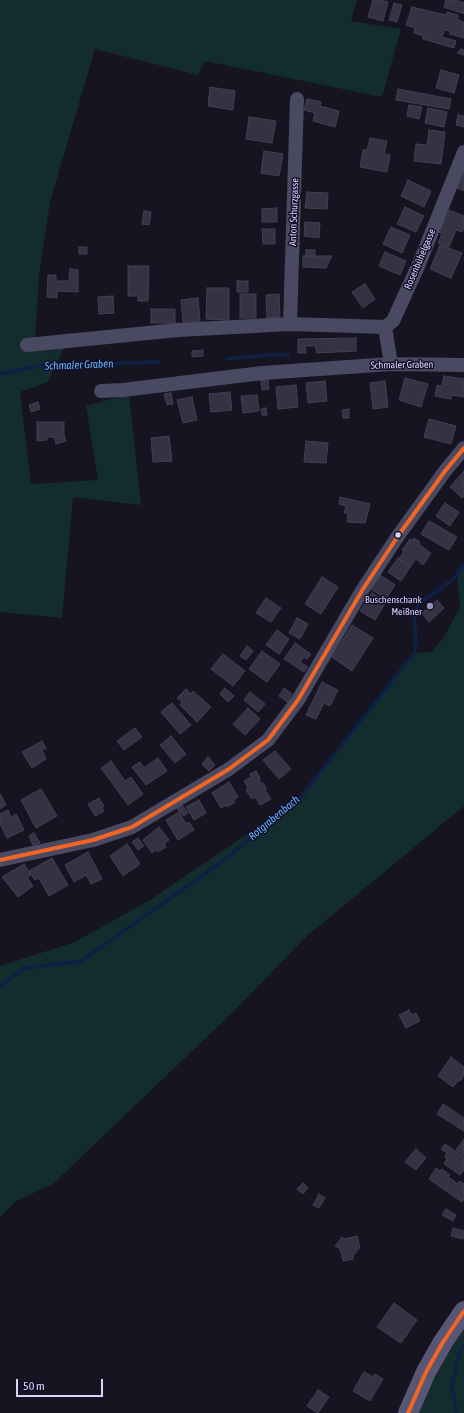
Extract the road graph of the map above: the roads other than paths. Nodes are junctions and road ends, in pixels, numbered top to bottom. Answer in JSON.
{"nodes":[{"id":1,"x":297,"y":99,"type":"dead end"},
{"id":2,"x":464,"y":152,"type":"edge"},
{"id":3,"x":290,"y":324,"type":"junction"},
{"id":4,"x":385,"y":327,"type":"junction"},
{"id":5,"x":27,"y":345,"type":"dead end"},
{"id":6,"x":391,"y":364,"type":"junction"},
{"id":7,"x":464,"y":365,"type":"edge"},
{"id":8,"x":101,"y":391,"type":"dead end"},
{"id":9,"x":464,"y":448,"type":"edge"},
{"id":10,"x":0,"y":860,"type":"edge"},
{"id":11,"x":464,"y":1311,"type":"edge"},
{"id":12,"x":408,"y":1413,"type":"edge"}],
"edges":[{"from":1,"to":3,"type":"street","name":"Anton Schurzgasse"},
{"from":2,"to":4,"type":"street","name":"Rosenbühelgasse"},
{"from":3,"to":4,"type":"street"},
{"from":3,"to":5,"type":"street"},
{"from":4,"to":6,"type":"street"},
{"from":6,"to":7,"type":"street","name":"Schmaler Graben"},
{"from":6,"to":8,"type":"street","name":"Schmaler Graben"},
{"from":9,"to":10,"type":"street"},
{"from":11,"to":12,"type":"main road"}]}
